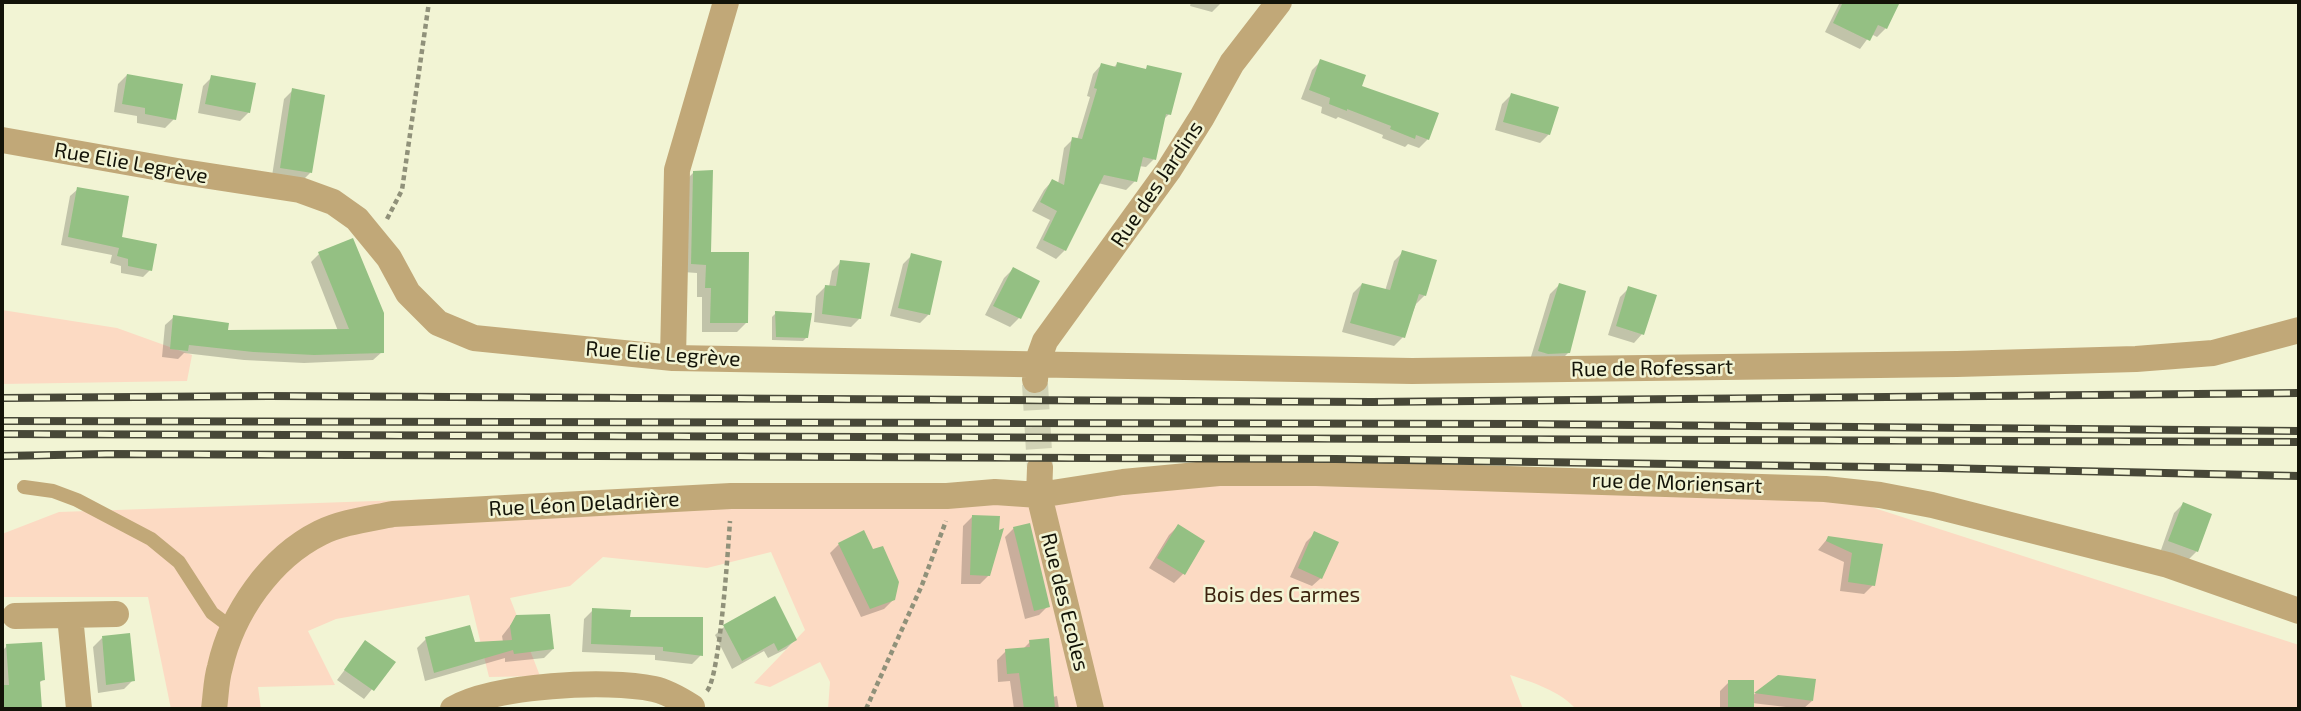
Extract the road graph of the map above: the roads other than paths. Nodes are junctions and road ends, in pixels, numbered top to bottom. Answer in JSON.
{"nodes":[{"id":1,"x":726,"y":2,"type":"edge"},
{"id":2,"x":1257,"y":2,"type":"edge"},
{"id":3,"x":1279,"y":2,"type":"edge"},
{"id":4,"x":1232,"y":63,"type":"junction"},
{"id":5,"x":2,"y":140,"type":"edge"},
{"id":6,"x":2299,"y":330,"type":"edge"},
{"id":7,"x":673,"y":358,"type":"junction"},
{"id":8,"x":1002,"y":364,"type":"joint"},
{"id":9,"x":1035,"y":375,"type":"junction"},
{"id":10,"x":1040,"y":468,"type":"tunnel mouth"},
{"id":11,"x":24,"y":487,"type":"dead end"},
{"id":12,"x":1039,"y":495,"type":"junction"},
{"id":13,"x":2299,"y":611,"type":"edge"},
{"id":14,"x":117,"y":614,"type":"dead end"},
{"id":15,"x":15,"y":616,"type":"dead end"},
{"id":16,"x":71,"y":616,"type":"junction"},
{"id":17,"x":232,"y":628,"type":"junction"},
{"id":18,"x":692,"y":708,"type":"edge"},
{"id":19,"x":79,"y":709,"type":"edge"},
{"id":20,"x":214,"y":709,"type":"edge"},
{"id":21,"x":453,"y":709,"type":"edge"},
{"id":22,"x":1091,"y":709,"type":"edge"}],
"edges":[{"from":1,"to":7,"type":"street"},
{"from":2,"to":4,"type":"street"},
{"from":3,"to":4,"type":"street","name":"Rue des Jardins"},
{"from":4,"to":9,"type":"street","name":"Rue des Jardins"},
{"from":5,"to":7,"type":"street","name":"Rue Elie Legrève"},
{"from":6,"to":9,"type":"street","name":"Rue de Rofessart"},
{"from":7,"to":8,"type":"street","name":"Rue Elie Legrève"},
{"from":8,"to":9,"type":"street","name":"Rue de Rofessart"},
{"from":10,"to":12,"type":"street"},
{"from":11,"to":17,"type":"lane"},
{"from":12,"to":13,"type":"street","name":"rue de Moriensart"},
{"from":12,"to":17,"type":"street","name":"Rue Léon Deladrière"},
{"from":12,"to":22,"type":"street","name":"Rue des Ecoles"},
{"from":14,"to":16,"type":"street"},
{"from":15,"to":16,"type":"street"},
{"from":16,"to":19,"type":"street"},
{"from":17,"to":20,"type":"street","name":"Rue Léon Deladrière"},
{"from":18,"to":21,"type":"street"}]}
